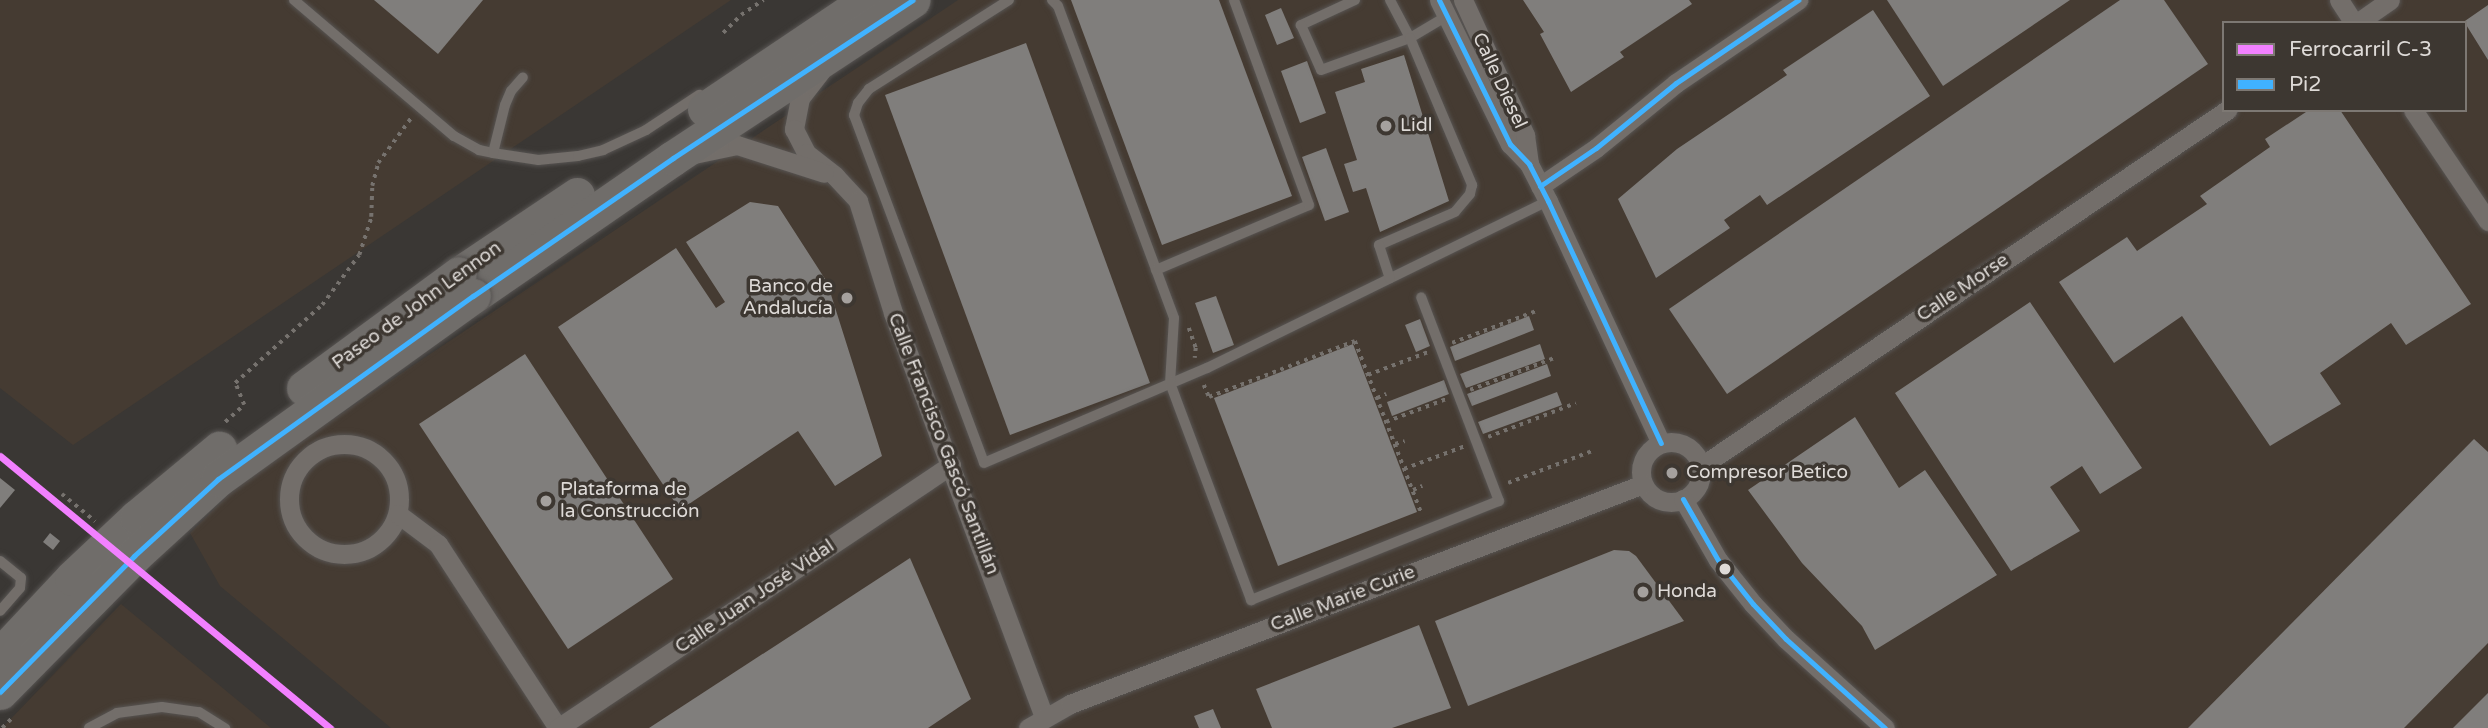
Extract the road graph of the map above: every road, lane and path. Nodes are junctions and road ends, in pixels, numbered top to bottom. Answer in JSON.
{"nodes":[{"id":1,"x":294,"y":0,"type":"edge"},
{"id":2,"x":763,"y":0,"type":"edge"},
{"id":3,"x":867,"y":0,"type":"edge"},
{"id":4,"x":913,"y":0,"type":"edge"},
{"id":5,"x":1009,"y":0,"type":"edge"},
{"id":6,"x":1052,"y":0,"type":"edge"},
{"id":7,"x":1234,"y":0,"type":"edge"},
{"id":8,"x":1355,"y":0,"type":"edge"},
{"id":9,"x":1390,"y":0,"type":"edge"},
{"id":10,"x":1463,"y":0,"type":"edge"},
{"id":11,"x":1798,"y":0,"type":"edge"},
{"id":12,"x":2339,"y":0,"type":"edge"},
{"id":13,"x":2390,"y":0,"type":"edge"},
{"id":14,"x":1443,"y":8,"type":"edge"},
{"id":15,"x":2354,"y":21,"type":"edge"},
{"id":16,"x":2358,"y":21,"type":"edge"},
{"id":17,"x":723,"y":33,"type":"dead end"},
{"id":18,"x":1410,"y":38,"type":"junction"},
{"id":19,"x":835,"y":53,"type":"junction"},
{"id":20,"x":523,"y":77,"type":"dead end"},
{"id":21,"x":703,"y":92,"type":"dead end"},
{"id":22,"x":2224,"y":112,"type":"edge"},
{"id":23,"x":2414,"y":112,"type":"edge"},
{"id":24,"x":414,"y":115,"type":"dead end"},
{"id":25,"x":494,"y":153,"type":"junction"},
{"id":26,"x":673,"y":158,"type":"junction"},
{"id":27,"x":1529,"y":164,"type":"junction"},
{"id":28,"x":835,"y":176,"type":"junction"},
{"id":29,"x":1544,"y":193,"type":"junction"},
{"id":30,"x":2488,"y":221,"type":"edge"},
{"id":31,"x":1156,"y":271,"type":"junction"},
{"id":32,"x":1390,"y":278,"type":"junction"},
{"id":33,"x":466,"y":285,"type":"junction"},
{"id":34,"x":1421,"y":298,"type":"dead end"},
{"id":35,"x":1188,"y":324,"type":"dead end"},
{"id":36,"x":1199,"y":371,"type":"junction"},
{"id":37,"x":1170,"y":383,"type":"junction"},
{"id":38,"x":1386,"y":394,"type":"dead end"},
{"id":39,"x":1377,"y":398,"type":"junction"},
{"id":40,"x":216,"y":429,"type":"dead end"},
{"id":41,"x":1405,"y":441,"type":"dead end"},
{"id":42,"x":1661,"y":443,"type":"junction"},
{"id":43,"x":1395,"y":444,"type":"junction"},
{"id":44,"x":1595,"y":450,"type":"dead end"},
{"id":45,"x":951,"y":465,"type":"junction"},
{"id":46,"x":1700,"y":467,"type":"junction"},
{"id":47,"x":1643,"y":484,"type":"junction"},
{"id":48,"x":1422,"y":486,"type":"dead end"},
{"id":49,"x":1494,"y":488,"type":"junction"},
{"id":50,"x":1413,"y":490,"type":"junction"},
{"id":51,"x":62,"y":494,"type":"dead end"},
{"id":52,"x":1683,"y":499,"type":"junction"},
{"id":53,"x":1434,"y":510,"type":"dead end"},
{"id":54,"x":398,"y":514,"type":"junction"},
{"id":55,"x":93,"y":519,"type":"dead end"},
{"id":56,"x":0,"y":561,"type":"edge"},
{"id":57,"x":0,"y":611,"type":"edge"},
{"id":58,"x":0,"y":655,"type":"edge"},
{"id":59,"x":0,"y":692,"type":"edge"},
{"id":60,"x":1036,"y":723,"type":"edge"},
{"id":61,"x":89,"y":728,"type":"edge"},
{"id":62,"x":225,"y":728,"type":"edge"},
{"id":63,"x":558,"y":728,"type":"edge"},
{"id":64,"x":1885,"y":728,"type":"edge"}],
"edges":[{"from":1,"to":25,"type":"lane"},
{"from":2,"to":17,"type":"path"},
{"from":3,"to":33,"type":"highway","name":"Paseo de John Lennon"},
{"from":4,"to":19,"type":"highway","name":"Paseo de John Lennon"},
{"from":5,"to":37,"type":"lane"},
{"from":6,"to":31,"type":"lane"},
{"from":7,"to":31,"type":"lane"},
{"from":8,"to":18,"type":"lane"},
{"from":9,"to":18,"type":"lane"},
{"from":10,"to":27,"type":"street","name":"Calle Diesel"},
{"from":11,"to":29,"type":"street"},
{"from":12,"to":15,"type":"street"},
{"from":13,"to":16,"type":"street"},
{"from":14,"to":18,"type":"lane"},
{"from":14,"to":27,"type":"street","name":"Calle Diesel"},
{"from":18,"to":32,"type":"lane"},
{"from":19,"to":26,"type":"highway","name":"Paseo de John Lennon"},
{"from":19,"to":28,"type":"street","name":"Calle Francisco Gascó Santillán"},
{"from":20,"to":25,"type":"lane"},
{"from":21,"to":25,"type":"lane"},
{"from":22,"to":46,"type":"street","name":"Calle Morse"},
{"from":23,"to":30,"type":"street"},
{"from":24,"to":40,"type":"path"},
{"from":26,"to":28,"type":"street"},
{"from":26,"to":33,"type":"highway","name":"Paseo de John Lennon"},
{"from":27,"to":29,"type":"street","name":"Calle Diesel"},
{"from":28,"to":45,"type":"street","name":"Calle Francisco Gascó Santillán"},
{"from":29,"to":32,"type":"lane"},
{"from":29,"to":42,"type":"street","name":"Calle Diesel"},
{"from":31,"to":37,"type":"lane"},
{"from":32,"to":36,"type":"lane"},
{"from":33,"to":58,"type":"highway","name":"Paseo de John Lennon","bridge":true},
{"from":33,"to":59,"type":"highway","name":"Paseo de John Lennon","bridge":true},
{"from":34,"to":49,"type":"lane"},
{"from":35,"to":36,"type":"path"},
{"from":36,"to":37,"type":"lane"},
{"from":36,"to":39,"type":"path"},
{"from":37,"to":49,"type":"lane"},
{"from":38,"to":39,"type":"path"},
{"from":39,"to":43,"type":"path"},
{"from":41,"to":43,"type":"path"},
{"from":42,"to":46,"type":"street"},
{"from":42,"to":47,"type":"street"},
{"from":43,"to":50,"type":"path"},
{"from":44,"to":49,"type":"path"},
{"from":45,"to":60,"type":"street","name":"Calle Francisco Gascó Santillán"},
{"from":45,"to":63,"type":"street","name":"Calle Juan José Vidal"},
{"from":46,"to":52,"type":"street"},
{"from":47,"to":52,"type":"street"},
{"from":47,"to":60,"type":"street","name":"Calle Marie Curie"},
{"from":48,"to":50,"type":"path"},
{"from":50,"to":53,"type":"path"},
{"from":51,"to":55,"type":"path"},
{"from":52,"to":64,"type":"street"},
{"from":54,"to":54,"type":"street"},
{"from":54,"to":63,"type":"street"},
{"from":56,"to":57,"type":"lane"},
{"from":61,"to":62,"type":"lane"}]}
